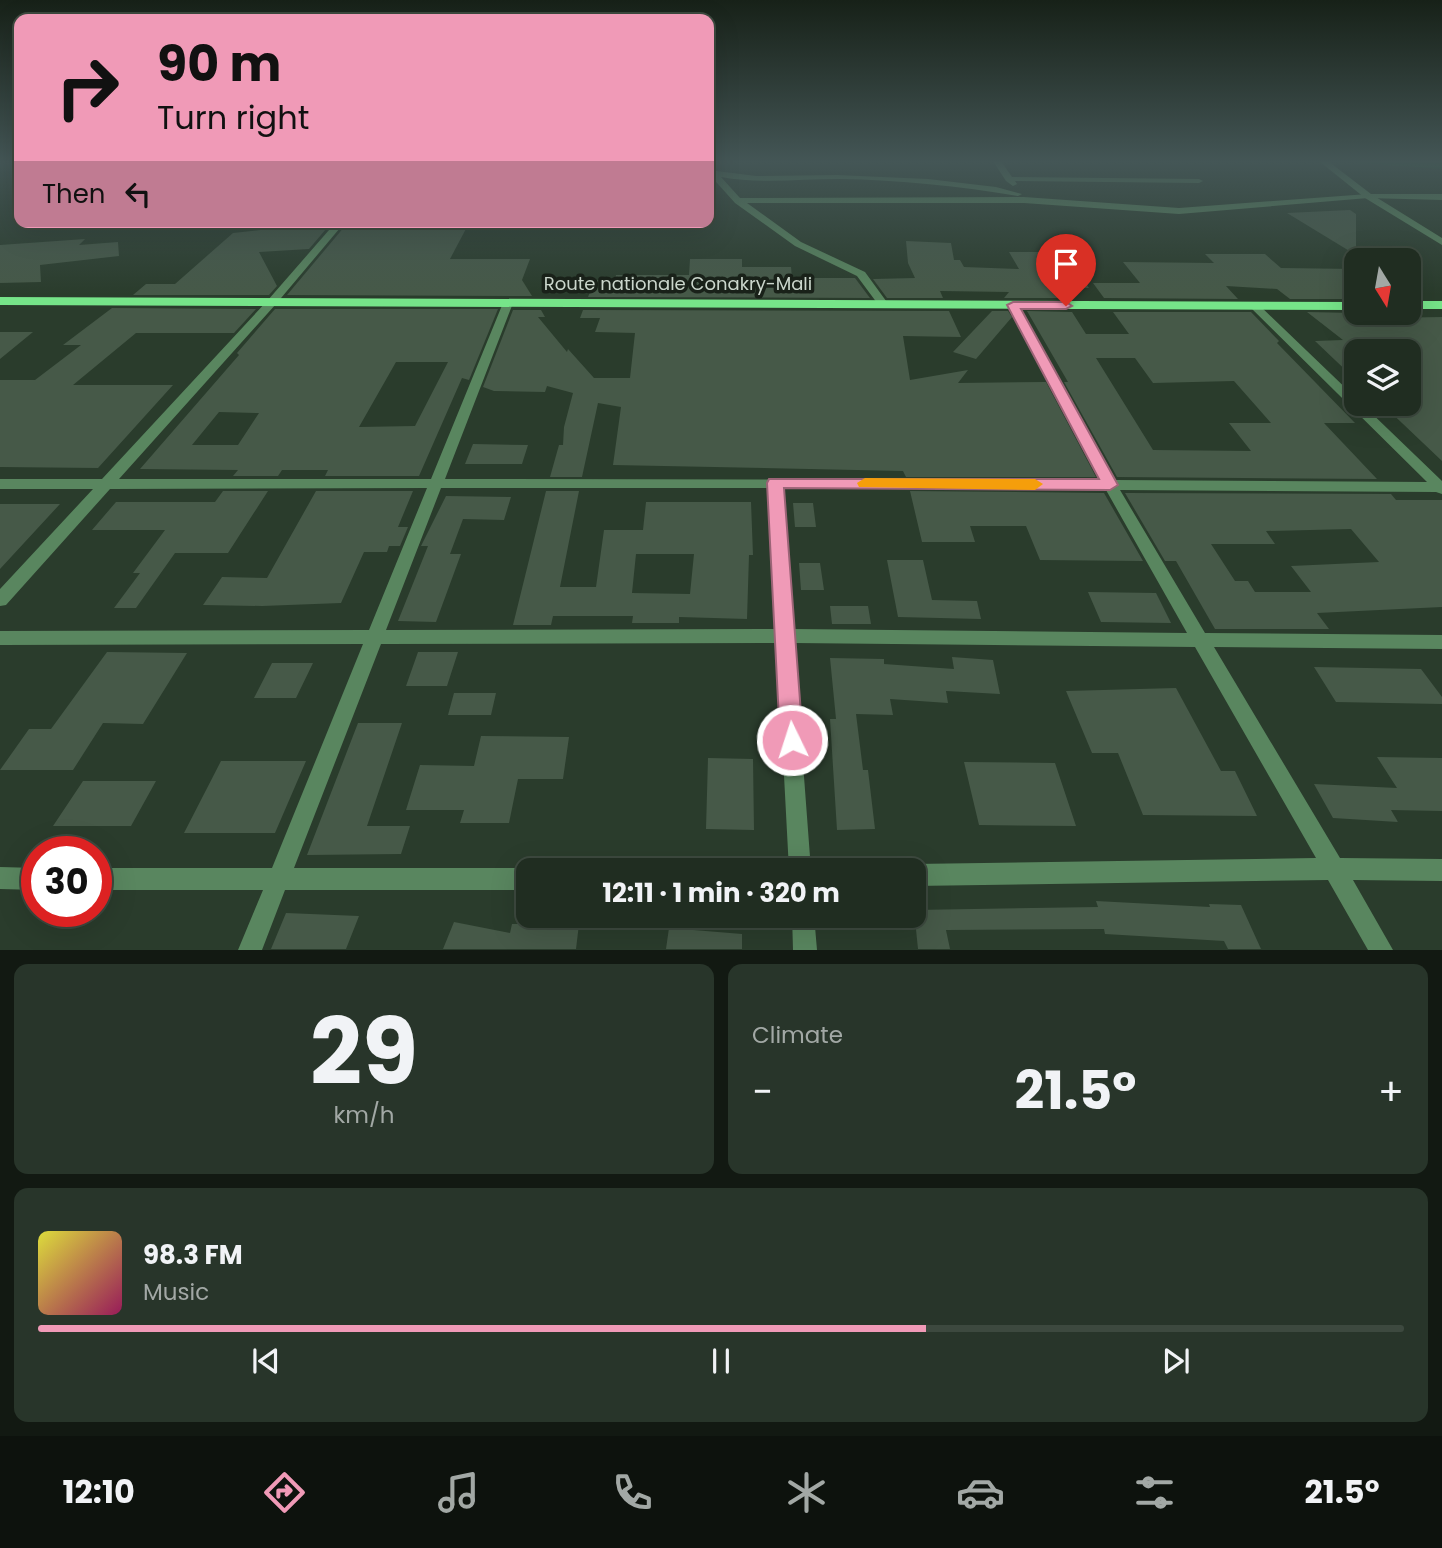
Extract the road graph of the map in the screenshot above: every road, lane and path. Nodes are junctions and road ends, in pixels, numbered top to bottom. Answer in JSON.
{"nodes":[{"id":1,"x":744,"y":205,"type":"edge"},
{"id":2,"x":1115,"y":205,"type":"edge"},
{"id":3,"x":1250,"y":205,"type":"edge"},
{"id":4,"x":1383,"y":205,"type":"edge"},
{"id":5,"x":336,"y":228,"type":"edge"},
{"id":6,"x":1442,"y":242,"type":"edge"},
{"id":7,"x":0,"y":301,"type":"edge"},
{"id":8,"x":272,"y":302,"type":"junction"},
{"id":9,"x":508,"y":303,"type":"junction"},
{"id":10,"x":884,"y":305,"type":"junction"},
{"id":11,"x":1013,"y":305,"type":"junction"},
{"id":12,"x":1421,"y":305,"type":"edge"},
{"id":13,"x":1442,"y":305,"type":"edge"},
{"id":14,"x":1254,"y":306,"type":"junction"},
{"id":15,"x":1344,"y":306,"type":"edge"},
{"id":16,"x":436,"y":483,"type":"junction"},
{"id":17,"x":775,"y":483,"type":"junction"},
{"id":18,"x":0,"y":484,"type":"edge"},
{"id":19,"x":105,"y":484,"type":"junction"},
{"id":20,"x":1110,"y":485,"type":"junction"},
{"id":21,"x":1441,"y":487,"type":"edge"},
{"id":22,"x":0,"y":600,"type":"edge"},
{"id":23,"x":785,"y":636,"type":"junction"},
{"id":24,"x":376,"y":637,"type":"junction"},
{"id":25,"x":0,"y":638,"type":"edge"},
{"id":26,"x":1202,"y":639,"type":"junction"},
{"id":27,"x":1442,"y":642,"type":"edge"},
{"id":28,"x":799,"y":858,"type":"edge"},
{"id":29,"x":1333,"y":869,"type":"junction"},
{"id":30,"x":1442,"y":870,"type":"edge"},
{"id":31,"x":926,"y":875,"type":"edge"},
{"id":32,"x":0,"y":878,"type":"edge"},
{"id":33,"x":21,"y":878,"type":"edge"},
{"id":34,"x":516,"y":878,"type":"edge"},
{"id":35,"x":112,"y":879,"type":"edge"},
{"id":36,"x":280,"y":880,"type":"junction"},
{"id":37,"x":804,"y":928,"type":"edge"},
{"id":38,"x":250,"y":950,"type":"edge"},
{"id":39,"x":805,"y":950,"type":"edge"},
{"id":40,"x":1381,"y":950,"type":"edge"}],
"edges":[{"from":1,"to":10,"type":"street"},
{"from":2,"to":3,"type":"street"},
{"from":4,"to":6,"type":"street"},
{"from":5,"to":8,"type":"street"},
{"from":7,"to":8,"type":"highway","name":"Route nationale Conakry-Mali"},
{"from":8,"to":9,"type":"highway","name":"Route nationale Conakry-Mali"},
{"from":8,"to":19,"type":"street"},
{"from":9,"to":10,"type":"highway","name":"Route nationale Conakry-Mali"},
{"from":9,"to":16,"type":"street"},
{"from":10,"to":11,"type":"highway","name":"Route nationale Conakry-Mali"},
{"from":11,"to":14,"type":"highway","name":"Route nationale Conakry-Mali"},
{"from":11,"to":20,"type":"street"},
{"from":12,"to":13,"type":"highway"},
{"from":14,"to":15,"type":"highway","name":"Route nationale Conakry-Mali"},
{"from":14,"to":21,"type":"street"},
{"from":16,"to":17,"type":"street"},
{"from":16,"to":19,"type":"street"},
{"from":16,"to":24,"type":"street"},
{"from":17,"to":20,"type":"street"},
{"from":17,"to":23,"type":"street"},
{"from":18,"to":19,"type":"street"},
{"from":19,"to":22,"type":"street"},
{"from":20,"to":21,"type":"street"},
{"from":20,"to":26,"type":"street"},
{"from":23,"to":24,"type":"street"},
{"from":23,"to":26,"type":"street"},
{"from":23,"to":28,"type":"street"},
{"from":24,"to":25,"type":"street"},
{"from":24,"to":36,"type":"street"},
{"from":26,"to":27,"type":"street"},
{"from":26,"to":29,"type":"street"},
{"from":29,"to":30,"type":"street"},
{"from":29,"to":31,"type":"street"},
{"from":29,"to":40,"type":"street"},
{"from":32,"to":33,"type":"street"},
{"from":34,"to":36,"type":"street"},
{"from":35,"to":36,"type":"street"},
{"from":36,"to":38,"type":"street"},
{"from":37,"to":39,"type":"street"}]}
